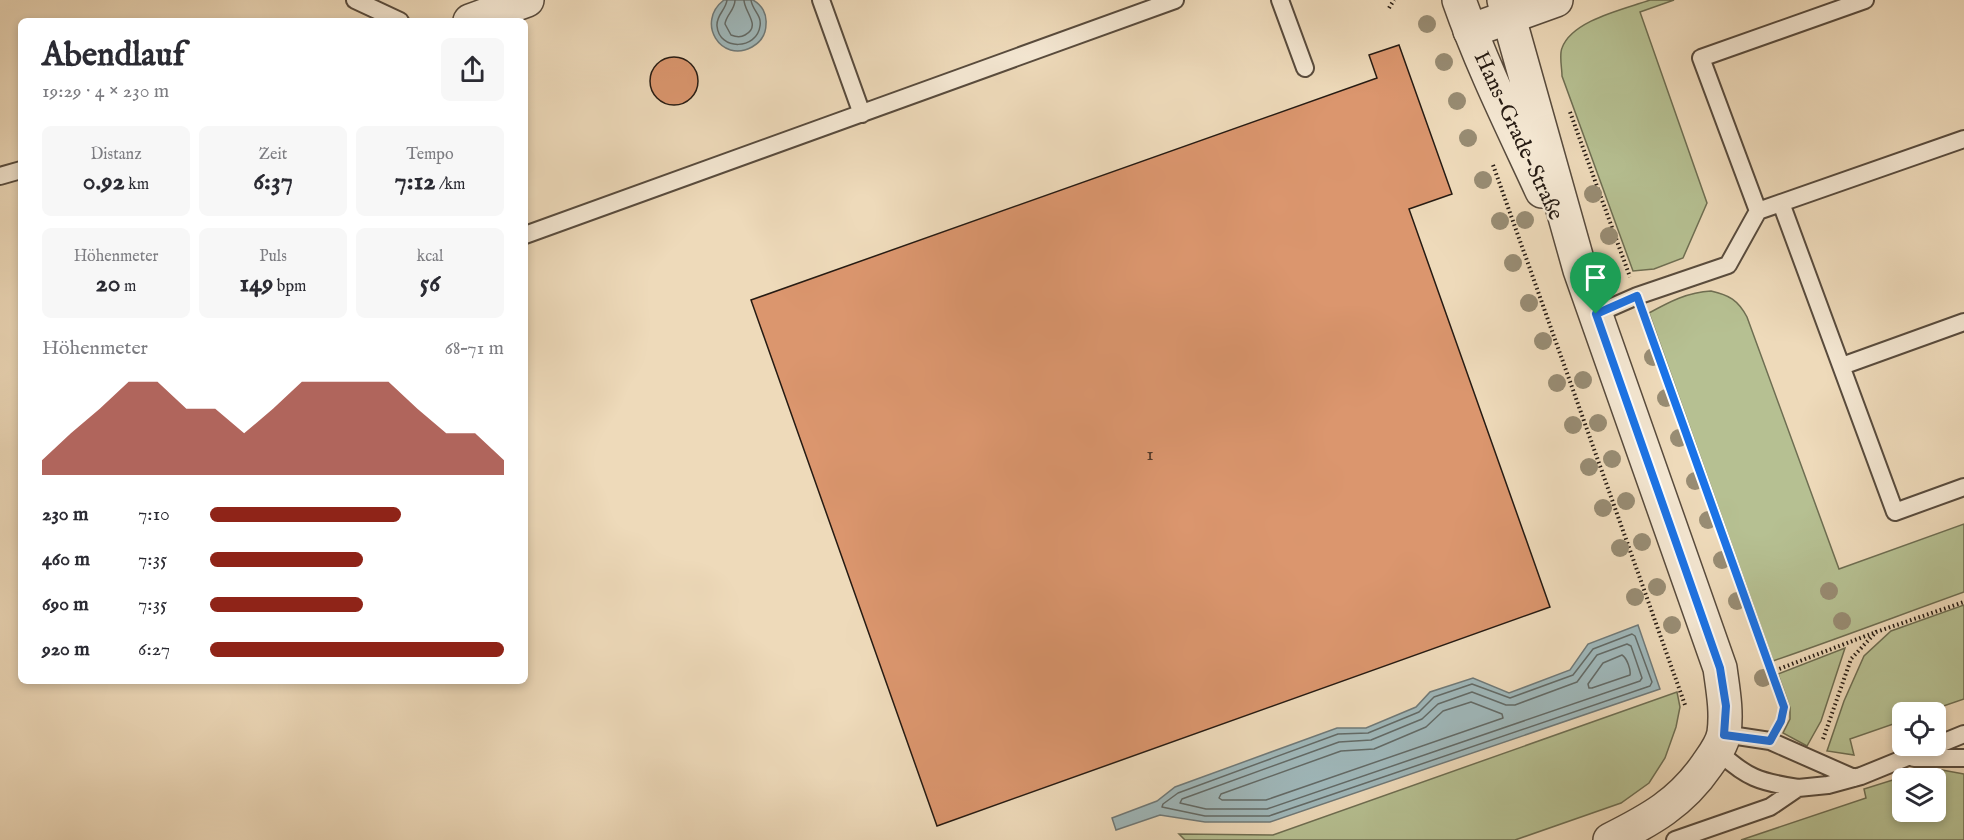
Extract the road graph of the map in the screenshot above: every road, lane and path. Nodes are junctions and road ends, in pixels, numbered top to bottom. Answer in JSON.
{"nodes":[{"id":1,"x":355,"y":0,"type":"edge"},
{"id":2,"x":527,"y":0,"type":"edge"},
{"id":3,"x":821,"y":0,"type":"edge"},
{"id":4,"x":1175,"y":0,"type":"edge"},
{"id":5,"x":1280,"y":0,"type":"edge"},
{"id":6,"x":1394,"y":0,"type":"edge"},
{"id":7,"x":1460,"y":0,"type":"edge"},
{"id":8,"x":1556,"y":0,"type":"edge"},
{"id":9,"x":1865,"y":0,"type":"edge"},
{"id":10,"x":1389,"y":8,"type":"dead end"},
{"id":11,"x":1507,"y":8,"type":"edge"},
{"id":12,"x":394,"y":18,"type":"edge"},
{"id":13,"x":478,"y":18,"type":"edge"},
{"id":14,"x":1470,"y":31,"type":"junction"},
{"id":15,"x":1305,"y":68,"type":"dead end"},
{"id":16,"x":1570,"y":111,"type":"dead end"},
{"id":17,"x":862,"y":114,"type":"junction"},
{"id":18,"x":1964,"y":140,"type":"edge"},
{"id":19,"x":1490,"y":157,"type":"dead end"},
{"id":20,"x":18,"y":171,"type":"edge"},
{"id":21,"x":0,"y":176,"type":"edge"},
{"id":22,"x":1781,"y":203,"type":"junction"},
{"id":23,"x":1758,"y":212,"type":"junction"},
{"id":24,"x":528,"y":234,"type":"edge"},
{"id":25,"x":1580,"y":270,"type":"junction"},
{"id":26,"x":1637,"y":296,"type":"junction"},
{"id":27,"x":1596,"y":314,"type":"junction"},
{"id":28,"x":1964,"y":322,"type":"edge"},
{"id":29,"x":1842,"y":366,"type":"junction"},
{"id":30,"x":1964,"y":487,"type":"edge"},
{"id":31,"x":1964,"y":602,"type":"edge"},
{"id":32,"x":1876,"y":632,"type":"junction"},
{"id":33,"x":1771,"y":672,"type":"junction"},
{"id":34,"x":1685,"y":705,"type":"dead end"},
{"id":35,"x":1964,"y":734,"type":"edge"},
{"id":36,"x":1770,"y":741,"type":"junction"},
{"id":37,"x":1721,"y":742,"type":"junction"},
{"id":38,"x":1812,"y":758,"type":"junction"},
{"id":39,"x":1907,"y":758,"type":"junction"},
{"id":40,"x":1964,"y":758,"type":"edge"},
{"id":41,"x":1854,"y":778,"type":"junction"},
{"id":42,"x":1798,"y":788,"type":"junction"},
{"id":43,"x":1610,"y":840,"type":"edge"},
{"id":44,"x":1675,"y":840,"type":"edge"}],
"edges":[{"from":1,"to":12,"type":"lane"},
{"from":2,"to":13,"type":"street"},
{"from":3,"to":17,"type":"lane"},
{"from":4,"to":17,"type":"lane"},
{"from":5,"to":15,"type":"lane"},
{"from":6,"to":10,"type":"path"},
{"from":7,"to":14,"type":"street","name":"Hans-Grade-Straße"},
{"from":8,"to":11,"type":"street"},
{"from":9,"to":23,"type":"lane"},
{"from":11,"to":14,"type":"street"},
{"from":11,"to":25,"type":"street","name":"Hans-Grade-Straße"},
{"from":14,"to":25,"type":"street","name":"Hans-Grade-Straße"},
{"from":16,"to":26,"type":"path"},
{"from":17,"to":24,"type":"lane"},
{"from":18,"to":22,"type":"lane"},
{"from":19,"to":34,"type":"path"},
{"from":20,"to":21,"type":"lane"},
{"from":22,"to":23,"type":"lane"},
{"from":22,"to":29,"type":"lane"},
{"from":23,"to":26,"type":"lane"},
{"from":25,"to":27,"type":"street","name":"Hans-Grade-Straße"},
{"from":26,"to":27,"type":"lane"},
{"from":26,"to":33,"type":"path"},
{"from":27,"to":37,"type":"street","name":"Hans-Grade-Straße"},
{"from":28,"to":29,"type":"lane"},
{"from":29,"to":30,"type":"lane"},
{"from":31,"to":32,"type":"path"},
{"from":32,"to":33,"type":"path"},
{"from":32,"to":38,"type":"path"},
{"from":33,"to":36,"type":"path"},
{"from":35,"to":39,"type":"lane"},
{"from":36,"to":37,"type":"lane"},
{"from":36,"to":38,"type":"lane"},
{"from":37,"to":42,"type":"lane"},
{"from":37,"to":43,"type":"street"},
{"from":38,"to":41,"type":"lane"},
{"from":39,"to":40,"type":"lane"},
{"from":39,"to":41,"type":"lane"},
{"from":41,"to":42,"type":"lane"},
{"from":42,"to":44,"type":"lane"}]}
